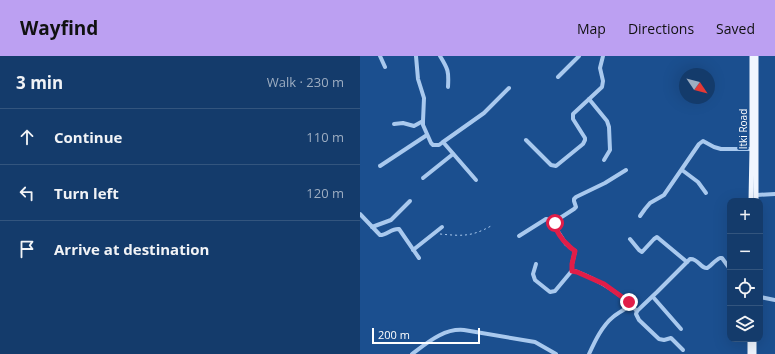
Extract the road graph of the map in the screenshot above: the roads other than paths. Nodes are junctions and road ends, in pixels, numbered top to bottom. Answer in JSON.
{"nodes":[{"id":1,"x":380,"y":56,"type":"edge"},
{"id":2,"x":416,"y":56,"type":"edge"},
{"id":3,"x":440,"y":56,"type":"edge"},
{"id":4,"x":579,"y":56,"type":"edge"},
{"id":5,"x":603,"y":56,"type":"edge"},
{"id":6,"x":752,"y":56,"type":"edge"},
{"id":7,"x":756,"y":56,"type":"edge"},
{"id":8,"x":385,"y":67,"type":"dead end"},
{"id":9,"x":558,"y":77,"type":"dead end"},
{"id":10,"x":448,"y":87,"type":"dead end"},
{"id":11,"x":509,"y":88,"type":"dead end"},
{"id":12,"x":589,"y":99,"type":"junction"},
{"id":13,"x":423,"y":121,"type":"junction"},
{"id":14,"x":394,"y":124,"type":"dead end"},
{"id":15,"x":427,"y":135,"type":"junction"},
{"id":16,"x":526,"y":140,"type":"dead end"},
{"id":17,"x":443,"y":142,"type":"junction"},
{"id":18,"x":752,"y":149,"type":"junction"},
{"id":19,"x":454,"y":154,"type":"junction"},
{"id":20,"x":604,"y":160,"type":"dead end"},
{"id":21,"x":380,"y":166,"type":"dead end"},
{"id":22,"x":626,"y":170,"type":"dead end"},
{"id":23,"x":682,"y":170,"type":"junction"},
{"id":24,"x":423,"y":178,"type":"dead end"},
{"id":25,"x":476,"y":180,"type":"dead end"},
{"id":26,"x":706,"y":193,"type":"dead end"},
{"id":27,"x":775,"y":194,"type":"edge"},
{"id":28,"x":751,"y":198,"type":"edge"},
{"id":29,"x":756,"y":198,"type":"edge"},
{"id":30,"x":410,"y":201,"type":"dead end"},
{"id":31,"x":360,"y":214,"type":"edge"},
{"id":32,"x":640,"y":216,"type":"dead end"},
{"id":33,"x":555,"y":225,"type":"junction"},
{"id":34,"x":372,"y":227,"type":"junction"},
{"id":35,"x":442,"y":227,"type":"dead end"},
{"id":36,"x":519,"y":236,"type":"dead end"},
{"id":37,"x":630,"y":239,"type":"dead end"},
{"id":38,"x":413,"y":250,"type":"junction"},
{"id":39,"x":419,"y":258,"type":"dead end"},
{"id":40,"x":687,"y":262,"type":"junction"},
{"id":41,"x":536,"y":264,"type":"dead end"},
{"id":42,"x":727,"y":265,"type":"edge"},
{"id":43,"x":572,"y":271,"type":"junction"},
{"id":44,"x":653,"y":297,"type":"junction"},
{"id":45,"x":763,"y":298,"type":"edge"},
{"id":46,"x":775,"y":300,"type":"edge"},
{"id":47,"x":632,"y":304,"type":"junction"},
{"id":48,"x":638,"y":311,"type":"junction"},
{"id":49,"x":681,"y":329,"type":"dead end"},
{"id":50,"x":750,"y":342,"type":"edge"},
{"id":51,"x":754,"y":342,"type":"edge"},
{"id":52,"x":683,"y":350,"type":"dead end"},
{"id":53,"x":412,"y":354,"type":"edge"},
{"id":54,"x":556,"y":354,"type":"edge"},
{"id":55,"x":589,"y":354,"type":"edge"},
{"id":56,"x":750,"y":354,"type":"edge"},
{"id":57,"x":754,"y":354,"type":"edge"}],
"edges":[{"from":1,"to":8,"type":"street"},
{"from":2,"to":13,"type":"street"},
{"from":3,"to":10,"type":"street"},
{"from":4,"to":9,"type":"street"},
{"from":5,"to":12,"type":"street"},
{"from":6,"to":18,"type":"main road","name":"Itki Road"},
{"from":7,"to":29,"type":"main road"},
{"from":11,"to":17,"type":"street"},
{"from":12,"to":16,"type":"street"},
{"from":12,"to":20,"type":"street"},
{"from":13,"to":14,"type":"street"},
{"from":13,"to":15,"type":"street"},
{"from":15,"to":17,"type":"street"},
{"from":15,"to":21,"type":"street"},
{"from":17,"to":19,"type":"street"},
{"from":18,"to":23,"type":"street"},
{"from":18,"to":28,"type":"main road","name":"Itki Road"},
{"from":19,"to":24,"type":"street"},
{"from":19,"to":25,"type":"street"},
{"from":22,"to":33,"type":"street"},
{"from":23,"to":26,"type":"street"},
{"from":23,"to":32,"type":"street"},
{"from":27,"to":29,"type":"street"},
{"from":30,"to":34,"type":"street"},
{"from":31,"to":34,"type":"street"},
{"from":33,"to":36,"type":"street"},
{"from":33,"to":43,"type":"street"},
{"from":34,"to":38,"type":"street"},
{"from":35,"to":38,"type":"street"},
{"from":37,"to":40,"type":"street"},
{"from":38,"to":39,"type":"street"},
{"from":40,"to":42,"type":"street"},
{"from":40,"to":44,"type":"street"},
{"from":41,"to":43,"type":"street"},
{"from":43,"to":47,"type":"street"},
{"from":44,"to":48,"type":"street"},
{"from":44,"to":49,"type":"street"},
{"from":45,"to":46,"type":"street"},
{"from":47,"to":48,"type":"street"},
{"from":47,"to":55,"type":"street"},
{"from":48,"to":52,"type":"street"},
{"from":50,"to":56,"type":"main road"},
{"from":51,"to":57,"type":"main road"},
{"from":53,"to":54,"type":"street"}]}
